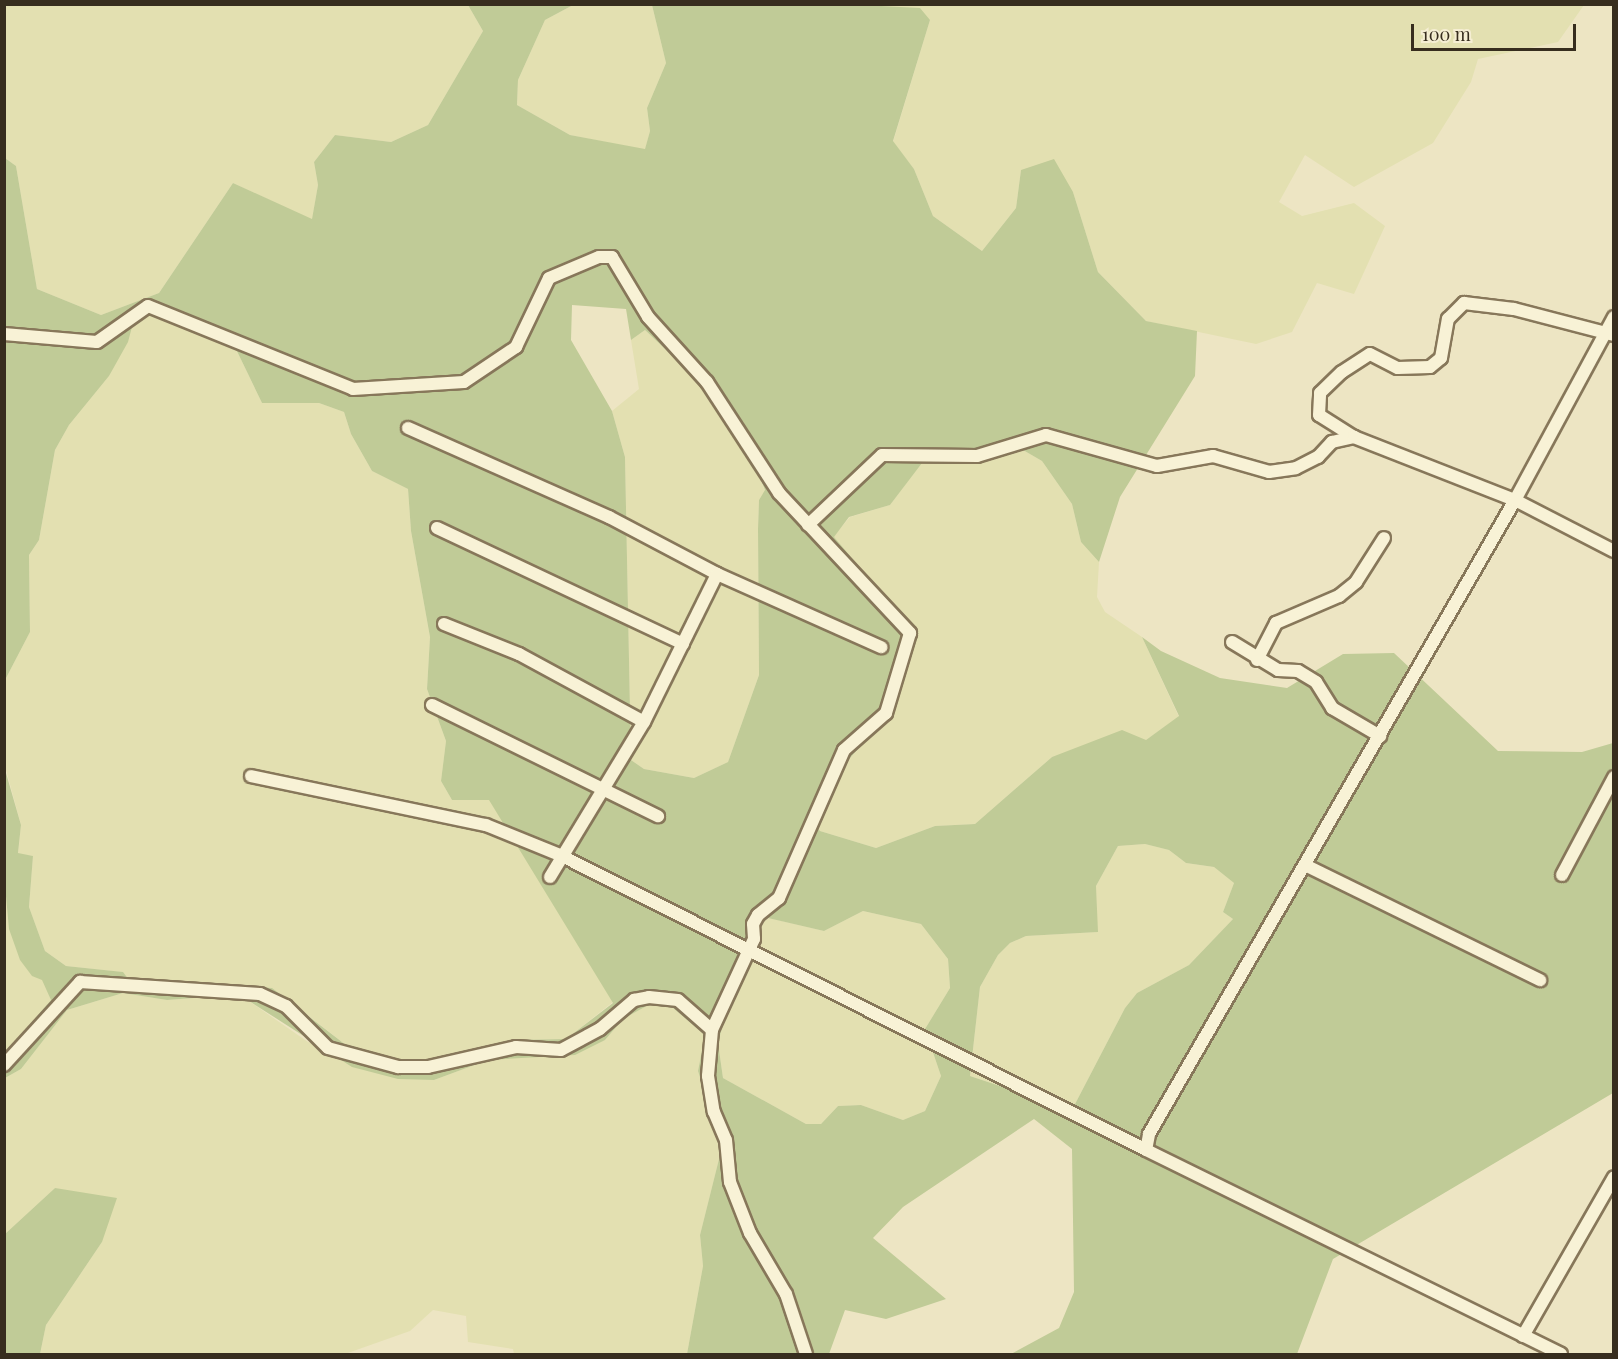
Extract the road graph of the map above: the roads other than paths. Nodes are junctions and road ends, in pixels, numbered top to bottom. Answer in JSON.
{"nodes":[{"id":1,"x":1614,"y":317,"type":"edge"},
{"id":2,"x":4,"y":334,"type":"edge"},
{"id":3,"x":1609,"y":334,"type":"edge"},
{"id":4,"x":408,"y":428,"type":"dead end"},
{"id":5,"x":1354,"y":437,"type":"junction"},
{"id":6,"x":1515,"y":500,"type":"junction"},
{"id":7,"x":808,"y":525,"type":"junction"},
{"id":8,"x":437,"y":528,"type":"dead end"},
{"id":9,"x":1384,"y":538,"type":"dead end"},
{"id":10,"x":1614,"y":551,"type":"edge"},
{"id":11,"x":717,"y":574,"type":"junction"},
{"id":12,"x":444,"y":624,"type":"dead end"},
{"id":13,"x":1232,"y":642,"type":"dead end"},
{"id":14,"x":682,"y":644,"type":"junction"},
{"id":15,"x":881,"y":647,"type":"dead end"},
{"id":16,"x":1257,"y":660,"type":"junction"},
{"id":17,"x":432,"y":705,"type":"dead end"},
{"id":18,"x":644,"y":722,"type":"junction"},
{"id":19,"x":1380,"y":736,"type":"junction"},
{"id":20,"x":250,"y":776,"type":"dead end"},
{"id":21,"x":1614,"y":777,"type":"edge"},
{"id":22,"x":602,"y":789,"type":"junction"},
{"id":23,"x":658,"y":816,"type":"dead end"},
{"id":24,"x":560,"y":855,"type":"junction"},
{"id":25,"x":1305,"y":866,"type":"junction"},
{"id":26,"x":1562,"y":874,"type":"dead end"},
{"id":27,"x":550,"y":878,"type":"dead end"},
{"id":28,"x":749,"y":949,"type":"junction"},
{"id":29,"x":1540,"y":980,"type":"dead end"},
{"id":30,"x":712,"y":1030,"type":"junction"},
{"id":31,"x":4,"y":1065,"type":"edge"},
{"id":32,"x":1146,"y":1150,"type":"junction"},
{"id":33,"x":1614,"y":1177,"type":"edge"},
{"id":34,"x":1523,"y":1336,"type":"junction"},
{"id":35,"x":806,"y":1354,"type":"edge"},
{"id":36,"x":1561,"y":1354,"type":"edge"}],
"edges":[{"from":1,"to":3,"type":"street"},
{"from":2,"to":7,"type":"street"},
{"from":3,"to":5,"type":"street"},
{"from":3,"to":6,"type":"street"},
{"from":4,"to":11,"type":"street"},
{"from":5,"to":6,"type":"street"},
{"from":5,"to":7,"type":"street"},
{"from":6,"to":10,"type":"street"},
{"from":6,"to":19,"type":"street"},
{"from":7,"to":28,"type":"street"},
{"from":8,"to":14,"type":"street"},
{"from":9,"to":16,"type":"street"},
{"from":11,"to":14,"type":"street"},
{"from":11,"to":15,"type":"street"},
{"from":12,"to":18,"type":"street"},
{"from":13,"to":16,"type":"street"},
{"from":14,"to":18,"type":"street"},
{"from":16,"to":19,"type":"street"},
{"from":17,"to":22,"type":"street"},
{"from":18,"to":22,"type":"street"},
{"from":19,"to":25,"type":"street"},
{"from":20,"to":24,"type":"street"},
{"from":21,"to":26,"type":"street"},
{"from":22,"to":23,"type":"street"},
{"from":22,"to":24,"type":"street"},
{"from":24,"to":27,"type":"street"},
{"from":24,"to":28,"type":"street"},
{"from":25,"to":29,"type":"street"},
{"from":25,"to":32,"type":"street"},
{"from":28,"to":30,"type":"street"},
{"from":28,"to":32,"type":"street"},
{"from":30,"to":31,"type":"street"},
{"from":30,"to":35,"type":"street"},
{"from":32,"to":34,"type":"street"},
{"from":33,"to":34,"type":"street"},
{"from":34,"to":36,"type":"street"}]}
